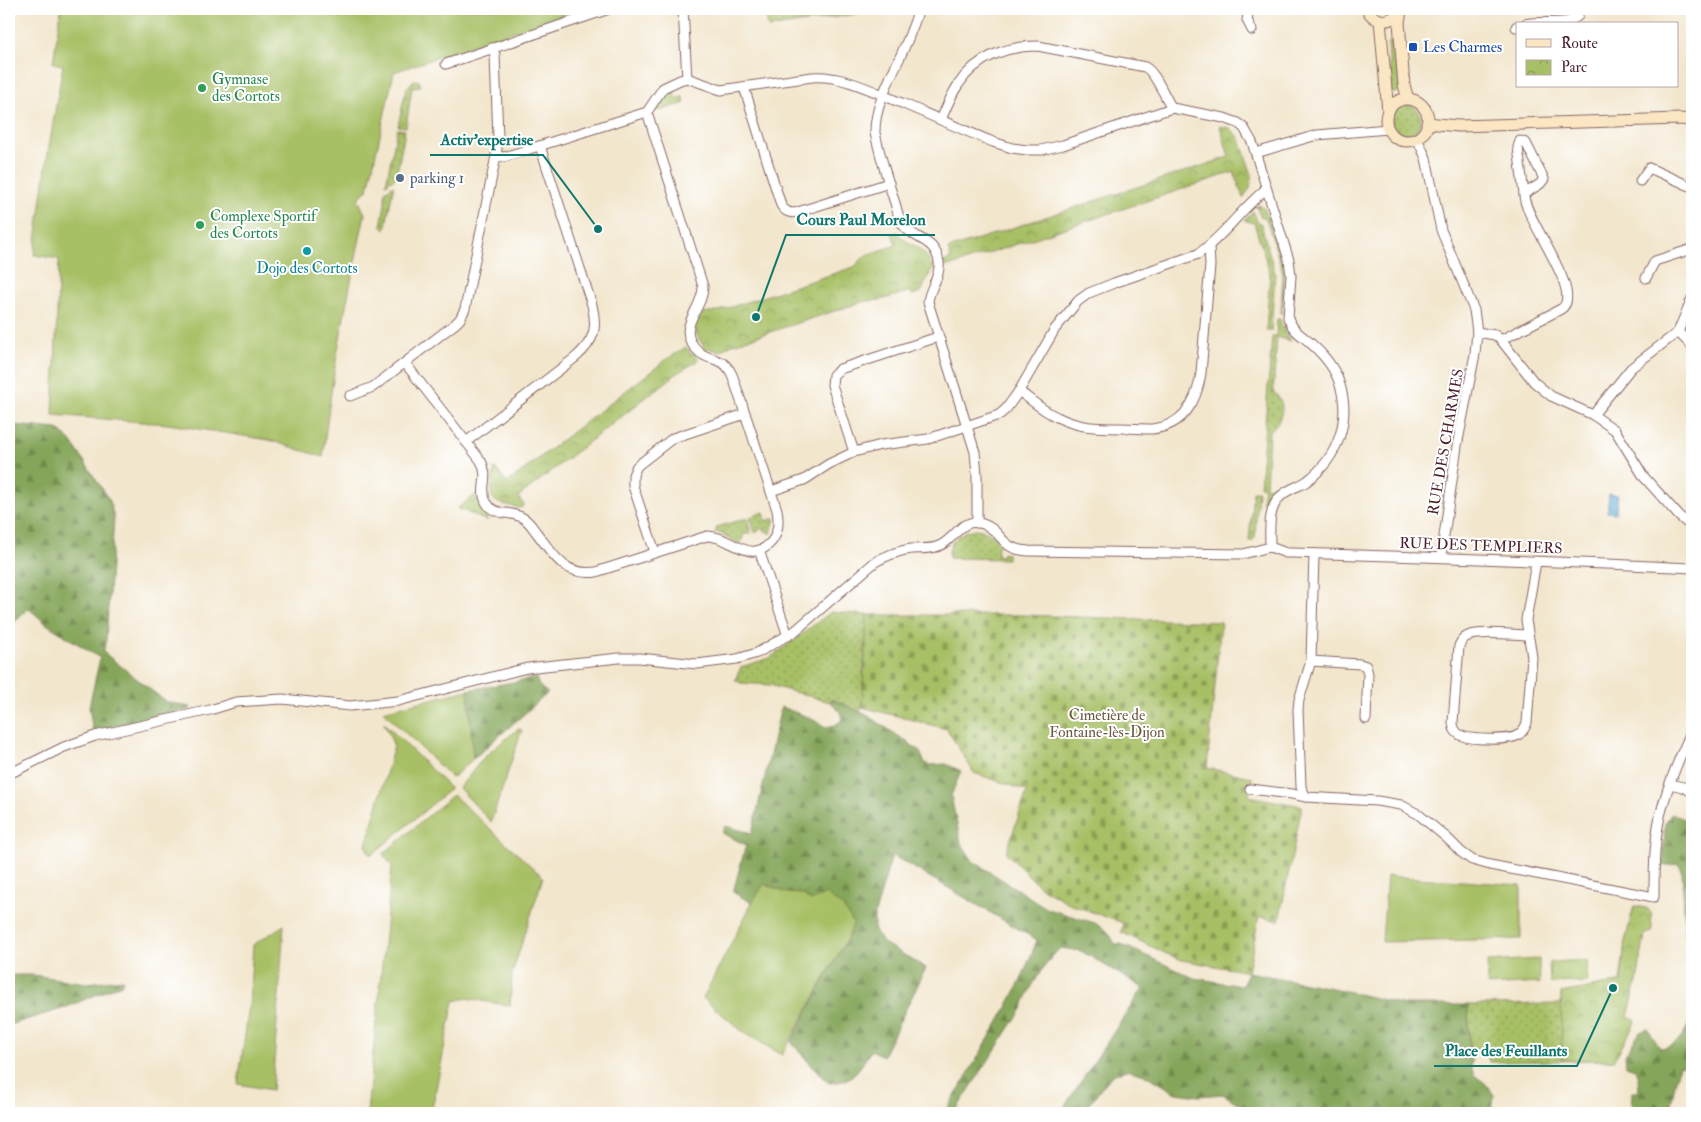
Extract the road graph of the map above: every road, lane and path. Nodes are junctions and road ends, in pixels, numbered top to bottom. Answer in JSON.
{"nodes":[{"id":1,"x":610,"y":9,"type":"edge"},
{"id":2,"x":683,"y":9,"type":"edge"},
{"id":3,"x":918,"y":9,"type":"edge"},
{"id":4,"x":1250,"y":9,"type":"edge"},
{"id":5,"x":1367,"y":9,"type":"edge"},
{"id":6,"x":1578,"y":9,"type":"edge"},
{"id":7,"x":1401,"y":10,"type":"edge"},
{"id":8,"x":1380,"y":20,"type":"junction"},
{"id":9,"x":1531,"y":22,"type":"edge"},
{"id":10,"x":1567,"y":22,"type":"edge"},
{"id":11,"x":1567,"y":22,"type":"edge"},
{"id":12,"x":1252,"y":30,"type":"dead end"},
{"id":13,"x":492,"y":48,"type":"junction"},
{"id":14,"x":446,"y":64,"type":"dead end"},
{"id":15,"x":687,"y":78,"type":"junction"},
{"id":16,"x":744,"y":87,"type":"junction"},
{"id":17,"x":884,"y":96,"type":"junction"},
{"id":18,"x":1408,"y":99,"type":"junction"},
{"id":19,"x":1172,"y":108,"type":"junction"},
{"id":20,"x":646,"y":112,"type":"junction"},
{"id":21,"x":1388,"y":112,"type":"junction"},
{"id":22,"x":941,"y":120,"type":"junction"},
{"id":23,"x":1692,"y":120,"type":"edge"},
{"id":24,"x":1427,"y":123,"type":"junction"},
{"id":25,"x":1520,"y":124,"type":"junction"},
{"id":26,"x":1388,"y":129,"type":"junction"},
{"id":27,"x":1417,"y":138,"type":"junction"},
{"id":28,"x":1520,"y":140,"type":"junction"},
{"id":29,"x":540,"y":146,"type":"junction"},
{"id":30,"x":1256,"y":154,"type":"junction"},
{"id":31,"x":496,"y":156,"type":"junction"},
{"id":32,"x":1640,"y":181,"type":"dead end"},
{"id":33,"x":889,"y":183,"type":"junction"},
{"id":34,"x":1692,"y":187,"type":"edge"},
{"id":35,"x":1266,"y":189,"type":"junction"},
{"id":36,"x":1524,"y":194,"type":"junction"},
{"id":37,"x":1209,"y":247,"type":"junction"},
{"id":38,"x":1692,"y":249,"type":"edge"},
{"id":39,"x":1646,"y":278,"type":"dead end"},
{"id":40,"x":1692,"y":298,"type":"edge"},
{"id":41,"x":1477,"y":332,"type":"junction"},
{"id":42,"x":1678,"y":332,"type":"junction"},
{"id":43,"x":938,"y":337,"type":"junction"},
{"id":44,"x":1500,"y":340,"type":"junction"},
{"id":45,"x":1692,"y":346,"type":"edge"},
{"id":46,"x":405,"y":363,"type":"junction"},
{"id":47,"x":1019,"y":391,"type":"junction"},
{"id":48,"x":350,"y":396,"type":"dead end"},
{"id":49,"x":745,"y":414,"type":"junction"},
{"id":50,"x":1592,"y":415,"type":"junction"},
{"id":51,"x":967,"y":426,"type":"junction"},
{"id":52,"x":466,"y":442,"type":"junction"},
{"id":53,"x":854,"y":452,"type":"junction"},
{"id":54,"x":771,"y":491,"type":"junction"},
{"id":55,"x":977,"y":523,"type":"junction"},
{"id":56,"x":1692,"y":527,"type":"edge"},
{"id":57,"x":1270,"y":547,"type":"junction"},
{"id":58,"x":759,"y":550,"type":"junction"},
{"id":59,"x":655,"y":552,"type":"junction"},
{"id":60,"x":1314,"y":554,"type":"junction"},
{"id":61,"x":1441,"y":557,"type":"junction"},
{"id":62,"x":1536,"y":562,"type":"junction"},
{"id":63,"x":1692,"y":568,"type":"edge"},
{"id":64,"x":1528,"y":635,"type":"junction"},
{"id":65,"x":788,"y":636,"type":"junction"},
{"id":66,"x":1311,"y":662,"type":"junction"},
{"id":67,"x":1366,"y":719,"type":"dead end"},
{"id":68,"x":1692,"y":730,"type":"edge"},
{"id":69,"x":9,"y":774,"type":"edge"},
{"id":70,"x":1670,"y":784,"type":"junction"},
{"id":71,"x":1250,"y":789,"type":"dead end"},
{"id":72,"x":1692,"y":792,"type":"edge"},
{"id":73,"x":1306,"y":797,"type":"junction"}],
"edges":[{"from":1,"to":13,"type":"street"},
{"from":2,"to":15,"type":"street"},
{"from":3,"to":17,"type":"street"},
{"from":4,"to":12,"type":"street"},
{"from":5,"to":8,"type":"street"},
{"from":6,"to":11,"type":"street"},
{"from":7,"to":8,"type":"street"},
{"from":7,"to":18,"type":"street"},
{"from":8,"to":21,"type":"street"},
{"from":9,"to":10,"type":"street"},
{"from":13,"to":14,"type":"street"},
{"from":13,"to":31,"type":"street"},
{"from":15,"to":16,"type":"street"},
{"from":15,"to":20,"type":"street"},
{"from":16,"to":17,"type":"street"},
{"from":16,"to":33,"type":"street"},
{"from":17,"to":22,"type":"street"},
{"from":17,"to":33,"type":"street"},
{"from":18,"to":21,"type":"street"},
{"from":18,"to":24,"type":"street"},
{"from":19,"to":22,"type":"street"},
{"from":19,"to":22,"type":"street"},
{"from":19,"to":30,"type":"street"},
{"from":20,"to":29,"type":"street"},
{"from":20,"to":49,"type":"street"},
{"from":21,"to":26,"type":"street"},
{"from":23,"to":25,"type":"street"},
{"from":24,"to":25,"type":"street"},
{"from":24,"to":27,"type":"street"},
{"from":25,"to":28,"type":"street"},
{"from":26,"to":27,"type":"street"},
{"from":26,"to":30,"type":"street"},
{"from":27,"to":41,"type":"street","name":"RUE DES CHARMES"},
{"from":28,"to":36,"type":"street"},
{"from":28,"to":36,"type":"street"},
{"from":29,"to":31,"type":"street"},
{"from":29,"to":52,"type":"street"},
{"from":30,"to":35,"type":"street"},
{"from":31,"to":46,"type":"street"},
{"from":32,"to":34,"type":"street"},
{"from":33,"to":43,"type":"street"},
{"from":35,"to":37,"type":"street"},
{"from":35,"to":57,"type":"street"},
{"from":36,"to":44,"type":"street"},
{"from":37,"to":47,"type":"street"},
{"from":37,"to":47,"type":"street"},
{"from":38,"to":39,"type":"street"},
{"from":40,"to":42,"type":"street"},
{"from":41,"to":44,"type":"street"},
{"from":41,"to":61,"type":"street","name":"RUE DES CHARMES"},
{"from":42,"to":45,"type":"street"},
{"from":42,"to":50,"type":"street"},
{"from":43,"to":51,"type":"street"},
{"from":43,"to":53,"type":"street"},
{"from":44,"to":50,"type":"street"},
{"from":46,"to":48,"type":"street"},
{"from":46,"to":52,"type":"street"},
{"from":47,"to":51,"type":"street"},
{"from":49,"to":54,"type":"street"},
{"from":49,"to":59,"type":"street"},
{"from":50,"to":56,"type":"street"},
{"from":51,"to":53,"type":"street"},
{"from":51,"to":55,"type":"street"},
{"from":52,"to":59,"type":"street"},
{"from":53,"to":54,"type":"street"},
{"from":54,"to":58,"type":"street"},
{"from":55,"to":57,"type":"street"},
{"from":55,"to":65,"type":"street"},
{"from":57,"to":60,"type":"street","name":"RUE DES TEMPLIERS"},
{"from":58,"to":59,"type":"street"},
{"from":58,"to":65,"type":"street"},
{"from":60,"to":61,"type":"street","name":"RUE DES TEMPLIERS"},
{"from":60,"to":66,"type":"street"},
{"from":61,"to":62,"type":"street","name":"RUE DES TEMPLIERS"},
{"from":62,"to":63,"type":"street","name":"RUE DES TEMPLIERS"},
{"from":62,"to":64,"type":"street"},
{"from":64,"to":64,"type":"street"},
{"from":65,"to":69,"type":"street"},
{"from":66,"to":67,"type":"street"},
{"from":66,"to":73,"type":"street"},
{"from":68,"to":70,"type":"street"},
{"from":70,"to":72,"type":"street"},
{"from":70,"to":73,"type":"street"},
{"from":71,"to":73,"type":"street"}]}
